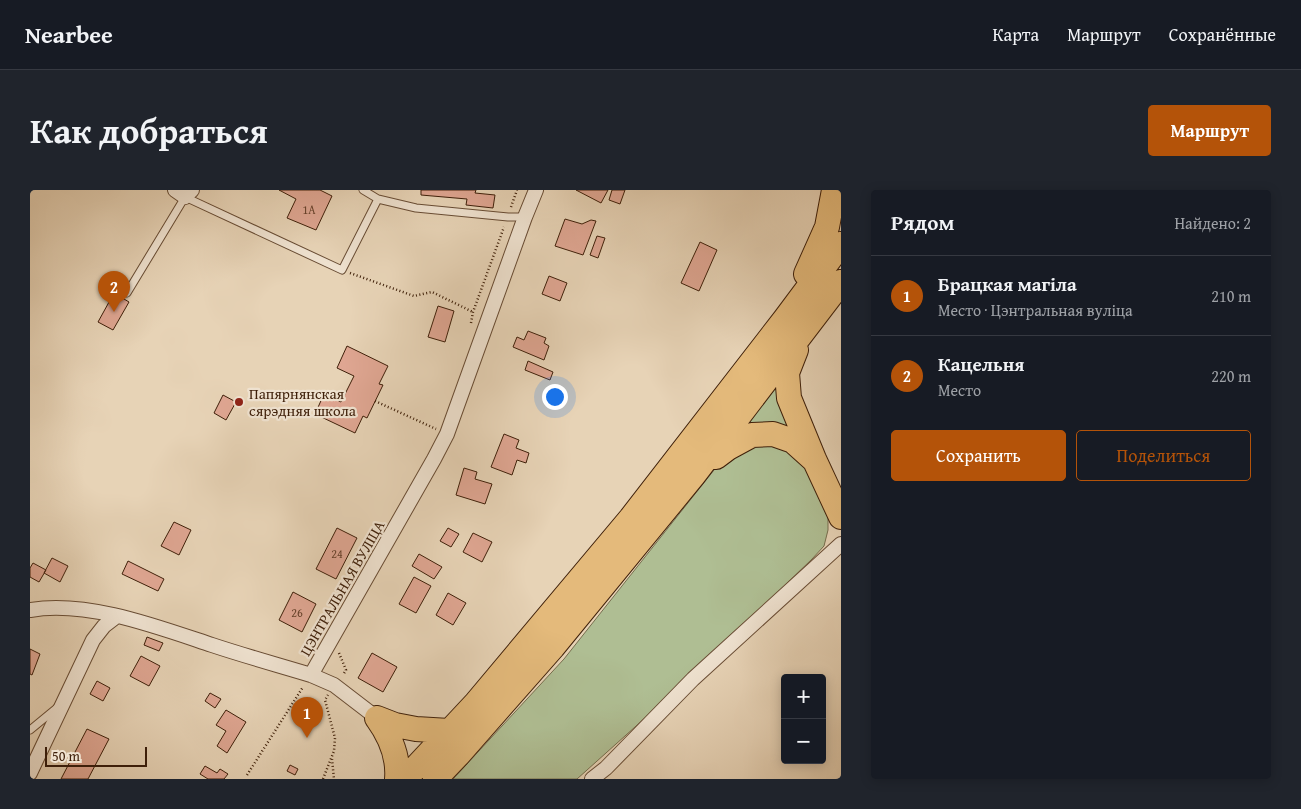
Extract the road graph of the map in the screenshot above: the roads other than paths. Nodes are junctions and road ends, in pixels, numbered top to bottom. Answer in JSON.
{"nodes":[{"id":1,"x":363,"y":190,"type":"edge"},
{"id":2,"x":536,"y":190,"type":"edge"},
{"id":3,"x":834,"y":190,"type":"edge"},
{"id":4,"x":184,"y":192,"type":"edge"},
{"id":5,"x":378,"y":199,"type":"junction"},
{"id":6,"x":525,"y":217,"type":"junction"},
{"id":7,"x":841,"y":244,"type":"edge"},
{"id":8,"x":841,"y":282,"type":"edge"},
{"id":9,"x":127,"y":293,"type":"dead end"},
{"id":10,"x":785,"y":319,"type":"junction"},
{"id":11,"x":813,"y":320,"type":"junction"},
{"id":12,"x":814,"y":459,"type":"junction"},
{"id":13,"x":694,"y":476,"type":"junction"},
{"id":14,"x":841,"y":517,"type":"edge"},
{"id":15,"x":841,"y":544,"type":"edge"},
{"id":16,"x":30,"y":610,"type":"edge"},
{"id":17,"x":118,"y":616,"type":"junction"},
{"id":18,"x":311,"y":675,"type":"junction"},
{"id":19,"x":64,"y":702,"type":"junction"},
{"id":20,"x":377,"y":718,"type":"junction"},
{"id":21,"x":30,"y":730,"type":"edge"},
{"id":22,"x":450,"y":731,"type":"junction"},
{"id":23,"x":30,"y":774,"type":"edge"},
{"id":24,"x":398,"y":779,"type":"edge"},
{"id":25,"x":405,"y":779,"type":"edge"},
{"id":26,"x":435,"y":779,"type":"edge"},
{"id":27,"x":592,"y":779,"type":"edge"}],
"edges":[{"from":1,"to":5,"type":"lane"},
{"from":2,"to":6,"type":"street","name":"ЦЭНТРАЛЬНАЯ ВУЛІЦА"},
{"from":3,"to":10,"type":"highway"},
{"from":4,"to":5,"type":"lane"},
{"from":4,"to":9,"type":"lane"},
{"from":5,"to":6,"type":"lane"},
{"from":6,"to":18,"type":"street","name":"ЦЭНТРАЛЬНАЯ ВУЛІЦА"},
{"from":7,"to":10,"type":"highway"},
{"from":8,"to":11,"type":"highway"},
{"from":10,"to":22,"type":"highway"},
{"from":11,"to":12,"type":"highway"},
{"from":11,"to":13,"type":"highway"},
{"from":12,"to":13,"type":"highway"},
{"from":12,"to":14,"type":"highway"},
{"from":13,"to":26,"type":"highway"},
{"from":15,"to":27,"type":"street"},
{"from":16,"to":17,"type":"street","name":"ЦЭНТРАЛЬНАЯ ВУЛІЦА"},
{"from":17,"to":18,"type":"street","name":"ЦЭНТРАЛЬНАЯ ВУЛІЦА"},
{"from":17,"to":19,"type":"street"},
{"from":18,"to":20,"type":"street"},
{"from":19,"to":21,"type":"lane"},
{"from":19,"to":23,"type":"street"},
{"from":20,"to":22,"type":"highway"},
{"from":20,"to":24,"type":"highway"},
{"from":22,"to":25,"type":"highway"}]}
